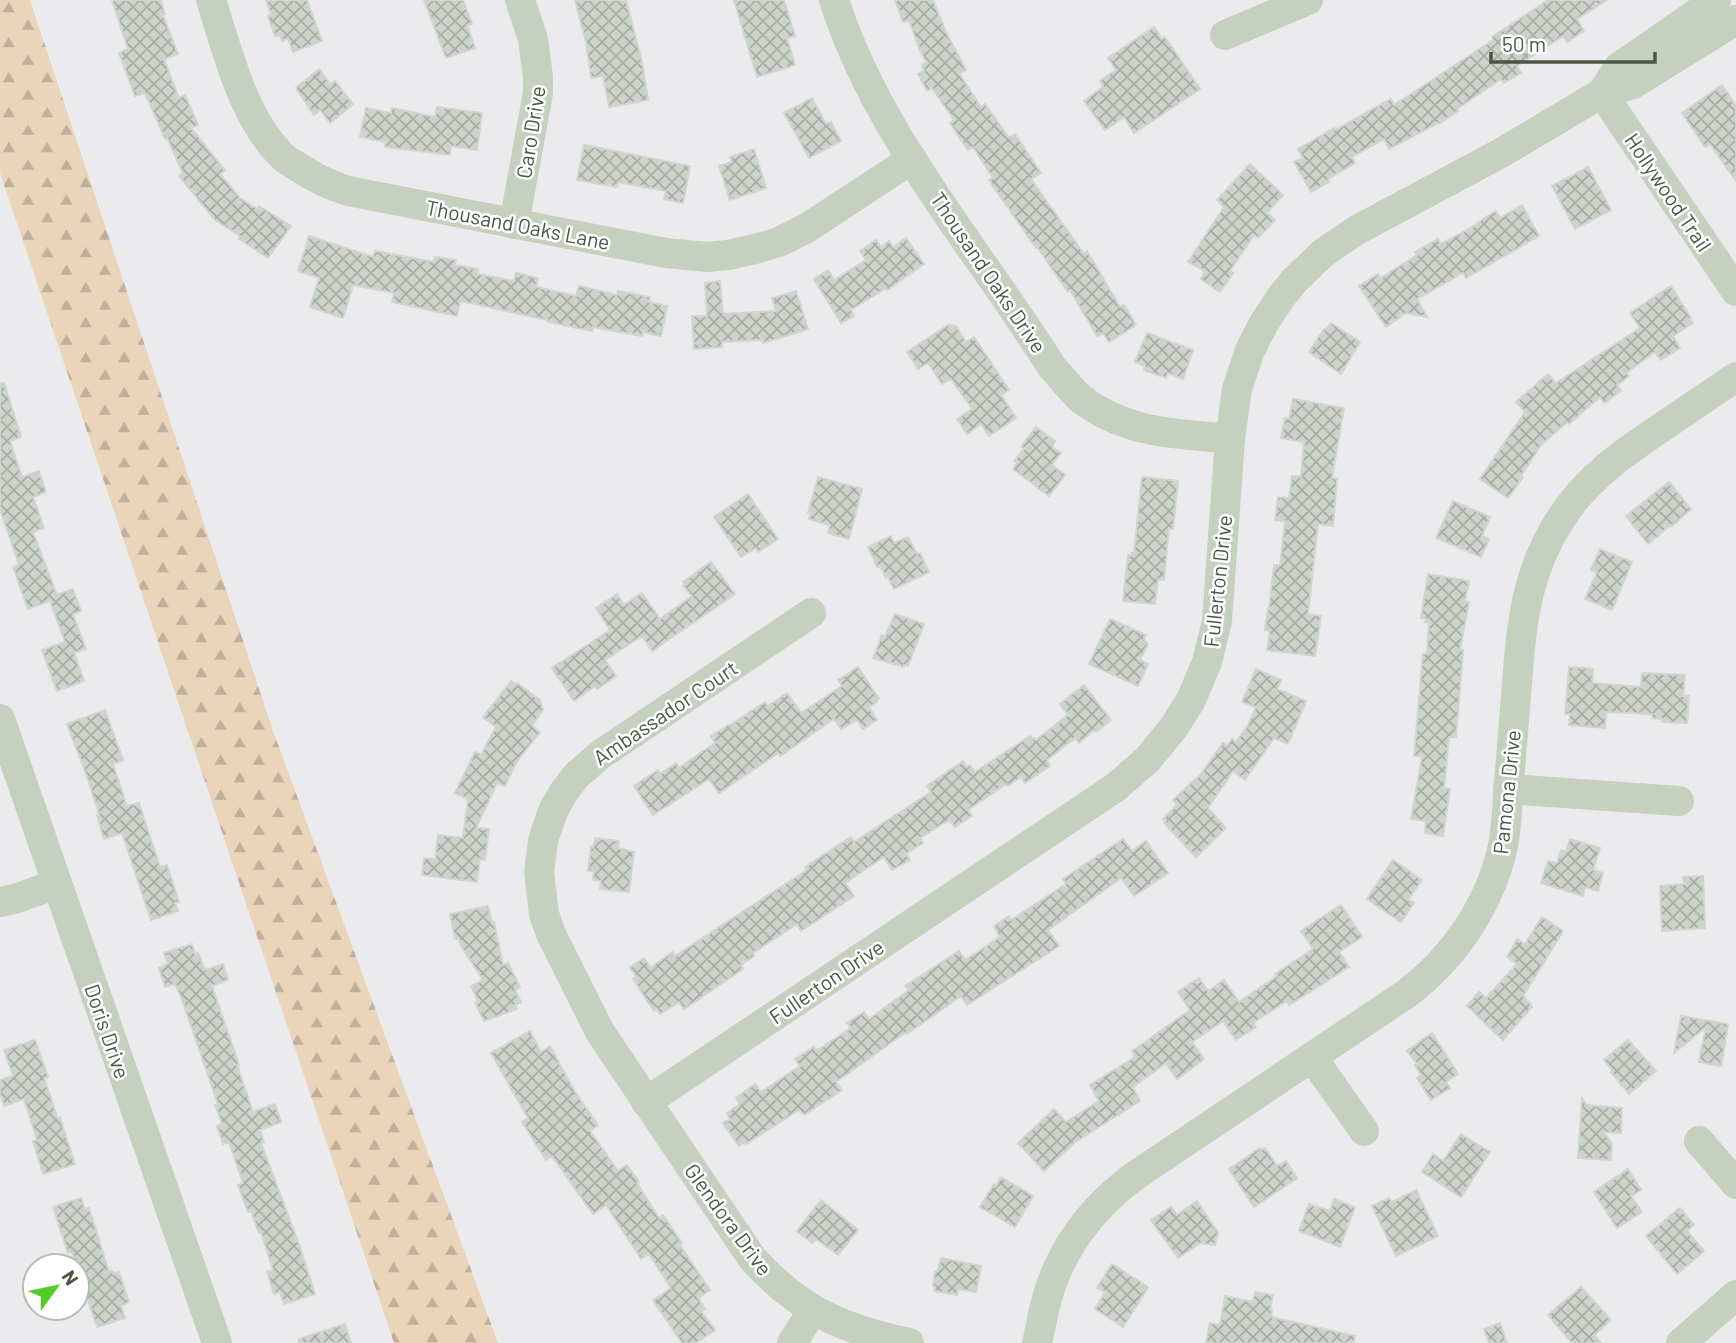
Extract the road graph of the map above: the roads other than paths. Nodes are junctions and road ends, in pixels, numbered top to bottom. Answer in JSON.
{"nodes":[{"id":1,"x":211,"y":0,"type":"edge"},
{"id":2,"x":520,"y":0,"type":"edge"},
{"id":3,"x":834,"y":0,"type":"edge"},
{"id":4,"x":1308,"y":0,"type":"edge"},
{"id":5,"x":1716,"y":0,"type":"edge"},
{"id":6,"x":1736,"y":20,"type":"edge"},
{"id":7,"x":1226,"y":34,"type":"dead end"},
{"id":8,"x":1601,"y":93,"type":"junction"},
{"id":9,"x":912,"y":159,"type":"junction"},
{"id":10,"x":514,"y":224,"type":"junction"},
{"id":11,"x":1736,"y":291,"type":"edge"},
{"id":12,"x":1736,"y":377,"type":"edge"},
{"id":13,"x":1230,"y":439,"type":"junction"},
{"id":14,"x":811,"y":613,"type":"dead end"},
{"id":15,"x":0,"y":719,"type":"edge"},
{"id":16,"x":1508,"y":789,"type":"junction"},
{"id":17,"x":1679,"y":802,"type":"dead end"},
{"id":18,"x":56,"y":884,"type":"junction"},
{"id":19,"x":0,"y":902,"type":"edge"},
{"id":20,"x":1312,"y":1057,"type":"junction"},
{"id":21,"x":646,"y":1102,"type":"junction"},
{"id":22,"x":1364,"y":1131,"type":"dead end"},
{"id":23,"x":1699,"y":1141,"type":"dead end"},
{"id":24,"x":1736,"y":1184,"type":"edge"},
{"id":25,"x":1736,"y":1295,"type":"edge"},
{"id":26,"x":813,"y":1310,"type":"junction"},
{"id":27,"x":217,"y":1343,"type":"edge"},
{"id":28,"x":792,"y":1343,"type":"edge"},
{"id":29,"x":909,"y":1343,"type":"edge"},
{"id":30,"x":1037,"y":1343,"type":"edge"},
{"id":31,"x":1681,"y":1343,"type":"edge"}],
"edges":[{"from":1,"to":10,"type":"street","name":"Thousand Oaks Lane"},
{"from":2,"to":10,"type":"street","name":"Caro Drive"},
{"from":3,"to":9,"type":"street","name":"Thousand Oaks Drive"},
{"from":4,"to":7,"type":"street"},
{"from":5,"to":8,"type":"street","name":"Fullerton Drive"},
{"from":6,"to":8,"type":"street","name":"Fullerton Drive"},
{"from":8,"to":11,"type":"street","name":"Hollywood Trail"},
{"from":8,"to":13,"type":"street","name":"Fullerton Drive"},
{"from":9,"to":10,"type":"street","name":"Thousand Oaks Lane"},
{"from":9,"to":13,"type":"street","name":"Thousand Oaks Drive"},
{"from":12,"to":16,"type":"street","name":"Pamona Drive"},
{"from":13,"to":21,"type":"street","name":"Fullerton Drive"},
{"from":14,"to":21,"type":"street","name":"Ambassador Court"},
{"from":15,"to":18,"type":"street","name":"Doris Drive"},
{"from":16,"to":17,"type":"street"},
{"from":16,"to":20,"type":"street","name":"Pamona Drive"},
{"from":18,"to":19,"type":"street"},
{"from":18,"to":27,"type":"street","name":"Doris Drive"},
{"from":20,"to":22,"type":"street"},
{"from":20,"to":30,"type":"street","name":"Pamona Drive"},
{"from":21,"to":26,"type":"street","name":"Glendora Drive"},
{"from":23,"to":24,"type":"street"},
{"from":25,"to":31,"type":"street"},
{"from":26,"to":28,"type":"street"},
{"from":26,"to":29,"type":"street","name":"Glendora Drive"}]}
